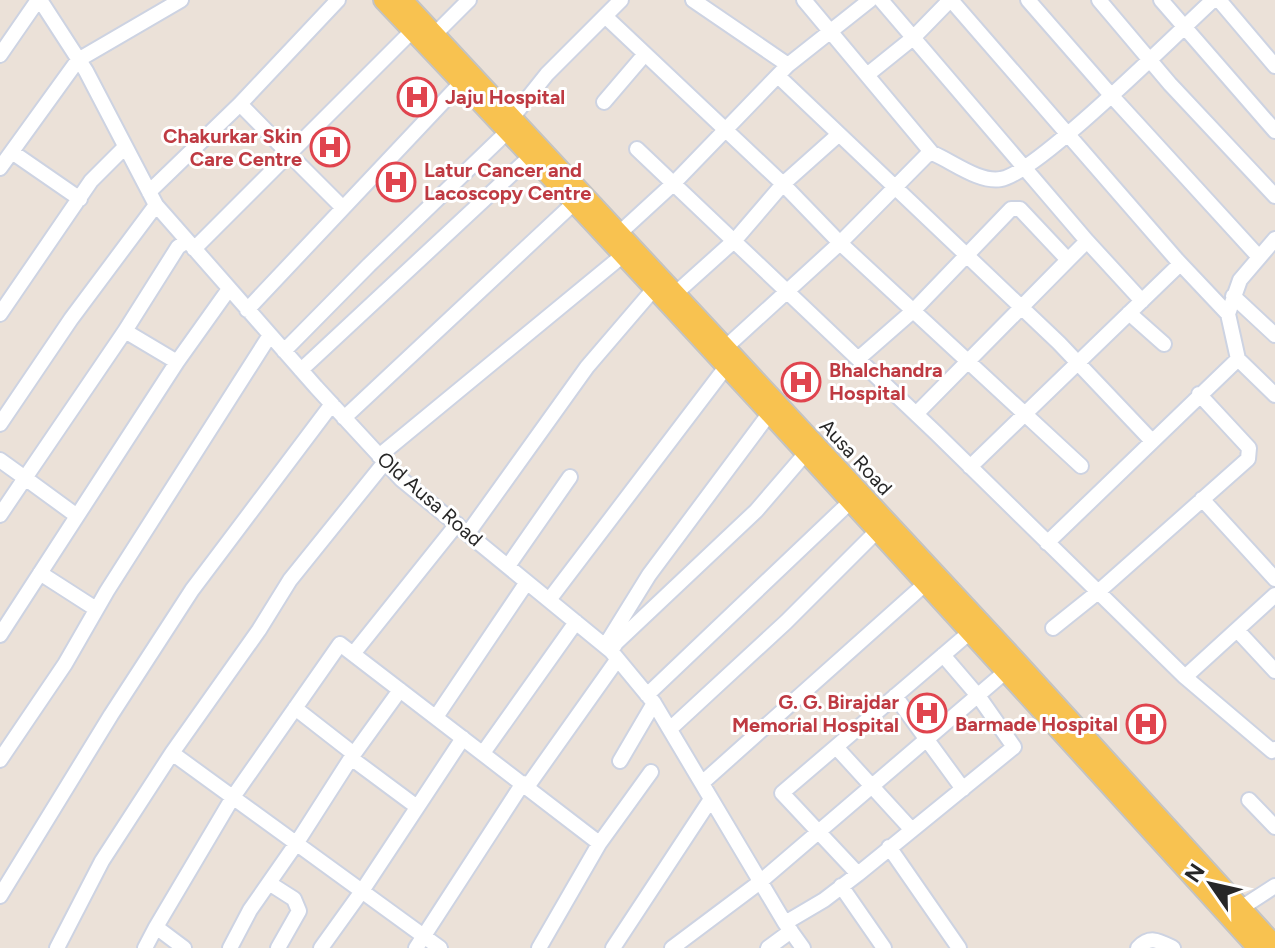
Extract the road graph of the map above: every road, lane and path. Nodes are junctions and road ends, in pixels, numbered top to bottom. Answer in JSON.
{"nodes":[{"id":1,"x":39,"y":0,"type":"edge"},
{"id":2,"x":181,"y":0,"type":"edge"},
{"id":3,"x":338,"y":0,"type":"edge"},
{"id":4,"x":383,"y":0,"type":"edge"},
{"id":5,"x":403,"y":0,"type":"edge"},
{"id":6,"x":469,"y":0,"type":"edge"},
{"id":7,"x":621,"y":0,"type":"edge"},
{"id":8,"x":693,"y":0,"type":"edge"},
{"id":9,"x":797,"y":0,"type":"edge"},
{"id":10,"x":870,"y":0,"type":"edge"},
{"id":11,"x":881,"y":0,"type":"edge"},
{"id":12,"x":951,"y":0,"type":"edge"},
{"id":13,"x":1028,"y":0,"type":"edge"},
{"id":14,"x":1099,"y":0,"type":"edge"},
{"id":15,"x":1161,"y":0,"type":"edge"},
{"id":16,"x":1216,"y":0,"type":"edge"},
{"id":17,"x":809,"y":5,"type":"edge"},
{"id":18,"x":606,"y":17,"type":"junction"},
{"id":19,"x":1184,"y":26,"type":"junction"},
{"id":20,"x":412,"y":31,"type":"junction"},
{"id":21,"x":830,"y":31,"type":"junction"},
{"id":22,"x":434,"y":35,"type":"junction"},
{"id":23,"x":913,"y":38,"type":"junction"},
{"id":24,"x":645,"y":54,"type":"junction"},
{"id":25,"x":0,"y":55,"type":"edge"},
{"id":26,"x":1149,"y":59,"type":"junction"},
{"id":27,"x":78,"y":60,"type":"junction"},
{"id":28,"x":1275,"y":66,"type":"edge"},
{"id":29,"x":783,"y":70,"type":"junction"},
{"id":30,"x":867,"y":75,"type":"junction"},
{"id":31,"x":461,"y":83,"type":"junction"},
{"id":32,"x":1110,"y":94,"type":"junction"},
{"id":33,"x":604,"y":102,"type":"dead end"},
{"id":34,"x":240,"y":104,"type":"junction"},
{"id":35,"x":510,"y":124,"type":"junction"},
{"id":36,"x":725,"y":129,"type":"junction"},
{"id":37,"x":1275,"y":131,"type":"edge"},
{"id":38,"x":1066,"y":134,"type":"junction"},
{"id":39,"x":838,"y":135,"type":"junction"},
{"id":40,"x":125,"y":147,"type":"junction"},
{"id":41,"x":637,"y":149,"type":"dead end"},
{"id":42,"x":12,"y":152,"type":"junction"},
{"id":43,"x":932,"y":153,"type":"junction"},
{"id":44,"x":289,"y":154,"type":"junction"},
{"id":45,"x":531,"y":156,"type":"junction"},
{"id":46,"x":0,"y":168,"type":"edge"},
{"id":47,"x":1023,"y":169,"type":"junction"},
{"id":48,"x":674,"y":183,"type":"junction"},
{"id":49,"x":783,"y":184,"type":"junction"},
{"id":50,"x":893,"y":188,"type":"junction"},
{"id":51,"x":1275,"y":196,"type":"edge"},
{"id":52,"x":80,"y":199,"type":"junction"},
{"id":53,"x":153,"y":199,"type":"junction"},
{"id":54,"x":574,"y":203,"type":"junction"},
{"id":55,"x":342,"y":207,"type":"junction"},
{"id":56,"x":735,"y":240,"type":"junction"},
{"id":57,"x":1087,"y":241,"type":"junction"},
{"id":58,"x":840,"y":243,"type":"junction"},
{"id":59,"x":617,"y":244,"type":"junction"},
{"id":60,"x":191,"y":245,"type":"junction"},
{"id":61,"x":1269,"y":249,"type":"edge"},
{"id":62,"x":967,"y":256,"type":"junction"},
{"id":63,"x":1068,"y":260,"type":"junction"},
{"id":64,"x":1180,"y":264,"type":"junction"},
{"id":65,"x":229,"y":289,"type":"junction"},
{"id":66,"x":653,"y":290,"type":"junction"},
{"id":67,"x":786,"y":290,"type":"junction"},
{"id":68,"x":676,"y":293,"type":"junction"},
{"id":69,"x":1233,"y":296,"type":"junction"},
{"id":70,"x":1142,"y":301,"type":"junction"},
{"id":71,"x":1022,"y":308,"type":"junction"},
{"id":72,"x":1,"y":310,"type":"edge"},
{"id":73,"x":247,"y":310,"type":"junction"},
{"id":74,"x":914,"y":310,"type":"junction"},
{"id":75,"x":1129,"y":313,"type":"junction"},
{"id":76,"x":1228,"y":314,"type":"junction"},
{"id":77,"x":125,"y":331,"type":"junction"},
{"id":78,"x":270,"y":335,"type":"junction"},
{"id":79,"x":1275,"y":335,"type":"edge"},
{"id":80,"x":1164,"y":344,"type":"dead end"},
{"id":81,"x":726,"y":347,"type":"junction"},
{"id":82,"x":284,"y":351,"type":"junction"},
{"id":83,"x":858,"y":359,"type":"junction"},
{"id":84,"x":1238,"y":359,"type":"junction"},
{"id":85,"x":177,"y":362,"type":"junction"},
{"id":86,"x":970,"y":362,"type":"junction"},
{"id":87,"x":1078,"y":363,"type":"junction"},
{"id":88,"x":726,"y":367,"type":"junction"},
{"id":89,"x":301,"y":370,"type":"junction"},
{"id":90,"x":1199,"y":394,"type":"junction"},
{"id":91,"x":1275,"y":395,"type":"edge"},
{"id":92,"x":332,"y":404,"type":"junction"},
{"id":93,"x":769,"y":414,"type":"junction"},
{"id":94,"x":916,"y":414,"type":"junction"},
{"id":95,"x":1025,"y":414,"type":"junction"},
{"id":96,"x":344,"y":418,"type":"junction"},
{"id":97,"x":0,"y":424,"type":"edge"},
{"id":98,"x":1151,"y":440,"type":"junction"},
{"id":99,"x":805,"y":454,"type":"junction"},
{"id":100,"x":382,"y":459,"type":"junction"},
{"id":101,"x":0,"y":460,"type":"edge"},
{"id":102,"x":1081,"y":466,"type":"dead end"},
{"id":103,"x":970,"y":467,"type":"junction"},
{"id":104,"x":570,"y":477,"type":"dead end"},
{"id":105,"x":25,"y":478,"type":"junction"},
{"id":106,"x":1202,"y":499,"type":"junction"},
{"id":107,"x":850,"y":502,"type":"junction"},
{"id":108,"x":0,"y":515,"type":"edge"},
{"id":109,"x":77,"y":516,"type":"junction"},
{"id":110,"x":462,"y":529,"type":"junction"},
{"id":111,"x":876,"y":532,"type":"junction"},
{"id":112,"x":1047,"y":543,"type":"junction"},
{"id":113,"x":508,"y":566,"type":"junction"},
{"id":114,"x":40,"y":573,"type":"junction"},
{"id":115,"x":1275,"y":579,"type":"edge"},
{"id":116,"x":527,"y":582,"type":"junction"},
{"id":117,"x":925,"y":584,"type":"junction"},
{"id":118,"x":1098,"y":592,"type":"junction"},
{"id":119,"x":1275,"y":595,"type":"edge"},
{"id":120,"x":549,"y":600,"type":"junction"},
{"id":121,"x":96,"y":609,"type":"junction"},
{"id":122,"x":576,"y":622,"type":"junction"},
{"id":123,"x":1053,"y":628,"type":"dead end"},
{"id":124,"x":1237,"y":630,"type":"junction"},
{"id":125,"x":969,"y":633,"type":"junction"},
{"id":126,"x":0,"y":635,"type":"edge"},
{"id":127,"x":611,"y":653,"type":"junction"},
{"id":128,"x":353,"y":654,"type":"junction"},
{"id":129,"x":943,"y":655,"type":"junction"},
{"id":130,"x":1012,"y":666,"type":"junction"},
{"id":131,"x":1275,"y":671,"type":"edge"},
{"id":132,"x":1185,"y":677,"type":"junction"},
{"id":133,"x":400,"y":690,"type":"junction"},
{"id":134,"x":895,"y":696,"type":"junction"},
{"id":135,"x":979,"y":697,"type":"junction"},
{"id":136,"x":651,"y":699,"type":"junction"},
{"id":137,"x":295,"y":708,"type":"junction"},
{"id":138,"x":436,"y":717,"type":"junction"},
{"id":139,"x":670,"y":729,"type":"junction"},
{"id":140,"x":463,"y":738,"type":"junction"},
{"id":141,"x":926,"y":739,"type":"junction"},
{"id":142,"x":836,"y":747,"type":"junction"},
{"id":143,"x":1275,"y":749,"type":"edge"},
{"id":144,"x":172,"y":753,"type":"junction"},
{"id":145,"x":483,"y":753,"type":"junction"},
{"id":146,"x":352,"y":756,"type":"junction"},
{"id":147,"x":0,"y":760,"type":"edge"},
{"id":148,"x":620,"y":761,"type":"dead end"},
{"id":149,"x":651,"y":772,"type":"dead end"},
{"id":150,"x":702,"y":783,"type":"junction"},
{"id":151,"x":525,"y":785,"type":"junction"},
{"id":152,"x":873,"y":785,"type":"junction"},
{"id":153,"x":963,"y":789,"type":"junction"},
{"id":154,"x":233,"y":797,"type":"junction"},
{"id":155,"x":711,"y":799,"type":"junction"},
{"id":156,"x":1249,"y":800,"type":"dead end"},
{"id":157,"x":417,"y":807,"type":"junction"},
{"id":158,"x":1275,"y":827,"type":"edge"},
{"id":159,"x":911,"y":829,"type":"junction"},
{"id":160,"x":818,"y":831,"type":"junction"},
{"id":161,"x":599,"y":843,"type":"junction"},
{"id":162,"x":296,"y":844,"type":"junction"},
{"id":163,"x":889,"y":847,"type":"junction"},
{"id":164,"x":858,"y":874,"type":"junction"},
{"id":165,"x":760,"y":882,"type":"junction"},
{"id":166,"x":269,"y":883,"type":"junction"},
{"id":167,"x":841,"y":886,"type":"junction"},
{"id":168,"x":1275,"y":886,"type":"edge"},
{"id":169,"x":362,"y":891,"type":"junction"},
{"id":170,"x":0,"y":896,"type":"edge"},
{"id":171,"x":1241,"y":908,"type":"junction"},
{"id":172,"x":156,"y":927,"type":"junction"},
{"id":173,"x":788,"y":927,"type":"junction"},
{"id":174,"x":420,"y":942,"type":"edge"},
{"id":175,"x":1275,"y":944,"type":"edge"},
{"id":176,"x":57,"y":948,"type":"edge"},
{"id":177,"x":145,"y":948,"type":"edge"},
{"id":178,"x":184,"y":948,"type":"edge"},
{"id":179,"x":230,"y":948,"type":"edge"},
{"id":180,"x":278,"y":948,"type":"edge"},
{"id":181,"x":321,"y":948,"type":"edge"},
{"id":182,"x":440,"y":948,"type":"edge"},
{"id":183,"x":539,"y":948,"type":"edge"},
{"id":184,"x":613,"y":948,"type":"edge"},
{"id":185,"x":672,"y":948,"type":"edge"},
{"id":186,"x":768,"y":948,"type":"edge"},
{"id":187,"x":803,"y":948,"type":"edge"},
{"id":188,"x":884,"y":948,"type":"edge"},
{"id":189,"x":959,"y":948,"type":"edge"},
{"id":190,"x":1138,"y":948,"type":"edge"},
{"id":191,"x":1173,"y":948,"type":"edge"},
{"id":192,"x":1257,"y":948,"type":"edge"},
{"id":193,"x":1270,"y":948,"type":"edge"}],
"edges":[{"from":1,"to":25,"type":"street"},
{"from":1,"to":27,"type":"street","name":"Old Ausa Road"},
{"from":2,"to":27,"type":"street"},
{"from":3,"to":34,"type":"street"},
{"from":4,"to":20,"type":"main road"},
{"from":5,"to":22,"type":"main road","name":"Ausa Road"},
{"from":6,"to":22,"type":"street"},
{"from":7,"to":18,"type":"street"},
{"from":8,"to":29,"type":"street"},
{"from":9,"to":17,"type":"street"},
{"from":10,"to":21,"type":"street"},
{"from":11,"to":23,"type":"street"},
{"from":12,"to":23,"type":"street"},
{"from":12,"to":38,"type":"street"},
{"from":13,"to":32,"type":"street"},
{"from":14,"to":26,"type":"street"},
{"from":15,"to":19,"type":"street"},
{"from":16,"to":19,"type":"street"},
{"from":16,"to":28,"type":"street"},
{"from":17,"to":21,"type":"street"},
{"from":18,"to":24,"type":"street"},
{"from":18,"to":35,"type":"street"},
{"from":19,"to":26,"type":"street"},
{"from":19,"to":37,"type":"street"},
{"from":20,"to":31,"type":"main road"},
{"from":20,"to":44,"type":"street"},
{"from":21,"to":29,"type":"street"},
{"from":21,"to":30,"type":"street"},
{"from":22,"to":35,"type":"main road","name":"Ausa Road"},
{"from":23,"to":30,"type":"street"},
{"from":23,"to":47,"type":"street"},
{"from":24,"to":33,"type":"street"},
{"from":24,"to":36,"type":"street"},
{"from":26,"to":32,"type":"street"},
{"from":26,"to":51,"type":"street"},
{"from":27,"to":40,"type":"street","name":"Old Ausa Road"},
{"from":27,"to":42,"type":"street"},
{"from":29,"to":36,"type":"street"},
{"from":29,"to":39,"type":"street"},
{"from":30,"to":43,"type":"street"},
{"from":31,"to":35,"type":"main road"},
{"from":31,"to":55,"type":"street"},
{"from":32,"to":38,"type":"street"},
{"from":32,"to":61,"type":"street"},
{"from":34,"to":44,"type":"street"},
{"from":34,"to":53,"type":"street"},
{"from":35,"to":45,"type":"main road"},
{"from":35,"to":59,"type":"main road","name":"Ausa Road"},
{"from":35,"to":82,"type":"street"},
{"from":36,"to":48,"type":"street"},
{"from":36,"to":49,"type":"street"},
{"from":38,"to":47,"type":"street"},
{"from":38,"to":64,"type":"street"},
{"from":39,"to":49,"type":"street"},
{"from":39,"to":50,"type":"street"},
{"from":40,"to":52,"type":"street"},
{"from":40,"to":53,"type":"street","name":"Old Ausa Road"},
{"from":41,"to":48,"type":"street"},
{"from":42,"to":46,"type":"street"},
{"from":42,"to":52,"type":"street"},
{"from":43,"to":47,"type":"street"},
{"from":43,"to":50,"type":"street"},
{"from":44,"to":55,"type":"street"},
{"from":44,"to":60,"type":"street"},
{"from":45,"to":54,"type":"main road"},
{"from":45,"to":89,"type":"street"},
{"from":47,"to":57,"type":"street"},
{"from":48,"to":56,"type":"street"},
{"from":48,"to":59,"type":"street"},
{"from":49,"to":56,"type":"street"},
{"from":49,"to":58,"type":"street"},
{"from":50,"to":58,"type":"street"},
{"from":50,"to":62,"type":"street"},
{"from":52,"to":72,"type":"street"},
{"from":53,"to":60,"type":"street","name":"Old Ausa Road"},
{"from":53,"to":97,"type":"street"},
{"from":54,"to":59,"type":"main road"},
{"from":54,"to":96,"type":"street"},
{"from":55,"to":73,"type":"street"},
{"from":56,"to":67,"type":"street"},
{"from":56,"to":68,"type":"street"},
{"from":57,"to":63,"type":"street"},
{"from":57,"to":70,"type":"street"},
{"from":58,"to":67,"type":"street"},
{"from":58,"to":74,"type":"street"},
{"from":59,"to":66,"type":"main road"},
{"from":59,"to":68,"type":"main road","name":"Ausa Road"},
{"from":59,"to":100,"type":"street"},
{"from":60,"to":65,"type":"street","name":"Old Ausa Road"},
{"from":60,"to":77,"type":"street"},
{"from":61,"to":69,"type":"street"},
{"from":62,"to":63,"type":"street"},
{"from":62,"to":71,"type":"street"},
{"from":62,"to":74,"type":"street"},
{"from":63,"to":71,"type":"street"},
{"from":64,"to":70,"type":"street"},
{"from":64,"to":76,"type":"street"},
{"from":65,"to":73,"type":"street","name":"Old Ausa Road"},
{"from":65,"to":85,"type":"street"},
{"from":66,"to":88,"type":"main road"},
{"from":66,"to":110,"type":"street"},
{"from":67,"to":81,"type":"street"},
{"from":67,"to":83,"type":"street"},
{"from":68,"to":81,"type":"main road","name":"Ausa Road"},
{"from":69,"to":76,"type":"street"},
{"from":69,"to":79,"type":"street"},
{"from":70,"to":75,"type":"street"},
{"from":71,"to":86,"type":"street"},
{"from":71,"to":87,"type":"street"},
{"from":73,"to":78,"type":"street","name":"Old Ausa Road"},
{"from":74,"to":83,"type":"street"},
{"from":74,"to":86,"type":"street"},
{"from":75,"to":80,"type":"street"},
{"from":75,"to":87,"type":"street"},
{"from":76,"to":84,"type":"street"},
{"from":77,"to":85,"type":"street"},
{"from":77,"to":105,"type":"street"},
{"from":78,"to":82,"type":"street","name":"Old Ausa Road"},
{"from":78,"to":121,"type":"street"},
{"from":81,"to":130,"type":"main road","name":"Ausa Road"},
{"from":82,"to":89,"type":"street","name":"Old Ausa Road"},
{"from":83,"to":94,"type":"street"},
{"from":84,"to":90,"type":"street"},
{"from":84,"to":91,"type":"street"},
{"from":85,"to":109,"type":"street"},
{"from":86,"to":94,"type":"street"},
{"from":86,"to":95,"type":"street"},
{"from":87,"to":95,"type":"street"},
{"from":87,"to":98,"type":"street"},
{"from":88,"to":93,"type":"main road"},
{"from":88,"to":120,"type":"street"},
{"from":89,"to":92,"type":"street","name":"Old Ausa Road"},
{"from":90,"to":98,"type":"street"},
{"from":90,"to":106,"type":"street"},
{"from":92,"to":96,"type":"street","name":"Old Ausa Road"},
{"from":92,"to":170,"type":"street"},
{"from":93,"to":99,"type":"main road"},
{"from":93,"to":127,"type":"street"},
{"from":94,"to":103,"type":"street"},
{"from":95,"to":102,"type":"street"},
{"from":95,"to":103,"type":"street"},
{"from":96,"to":100,"type":"street","name":"Old Ausa Road"},
{"from":98,"to":112,"type":"street"},
{"from":99,"to":107,"type":"main road"},
{"from":99,"to":127,"type":"street"},
{"from":100,"to":110,"type":"street","name":"Old Ausa Road"},
{"from":100,"to":144,"type":"street"},
{"from":101,"to":105,"type":"street"},
{"from":103,"to":112,"type":"street"},
{"from":104,"to":113,"type":"street"},
{"from":105,"to":108,"type":"street"},
{"from":105,"to":109,"type":"street"},
{"from":106,"to":115,"type":"street"},
{"from":106,"to":118,"type":"street"},
{"from":107,"to":111,"type":"main road"},
{"from":107,"to":136,"type":"street"},
{"from":109,"to":114,"type":"street"},
{"from":110,"to":113,"type":"street","name":"Old Ausa Road"},
{"from":110,"to":128,"type":"street"},
{"from":111,"to":117,"type":"main road"},
{"from":111,"to":139,"type":"street"},
{"from":112,"to":118,"type":"street"},
{"from":113,"to":116,"type":"street","name":"Old Ausa Road"},
{"from":114,"to":121,"type":"street"},
{"from":114,"to":126,"type":"street"},
{"from":116,"to":120,"type":"street","name":"Old Ausa Road"},
{"from":116,"to":138,"type":"street"},
{"from":117,"to":125,"type":"main road"},
{"from":117,"to":150,"type":"street"},
{"from":118,"to":123,"type":"street"},
{"from":118,"to":132,"type":"street"},
{"from":119,"to":124,"type":"street"},
{"from":120,"to":122,"type":"street","name":"Old Ausa Road"},
{"from":121,"to":147,"type":"street"},
{"from":122,"to":127,"type":"street","name":"Old Ausa Road"},
{"from":122,"to":145,"type":"street"},
{"from":124,"to":131,"type":"street"},
{"from":124,"to":132,"type":"street"},
{"from":125,"to":129,"type":"street"},
{"from":125,"to":130,"type":"main road"},
{"from":127,"to":136,"type":"street","name":"Old Ausa Road"},
{"from":127,"to":151,"type":"street"},
{"from":128,"to":133,"type":"street"},
{"from":128,"to":137,"type":"street"},
{"from":129,"to":134,"type":"street"},
{"from":129,"to":135,"type":"street"},
{"from":130,"to":135,"type":"street"},
{"from":130,"to":171,"type":"main road","name":"Ausa Road"},
{"from":130,"to":192,"type":"main road"},
{"from":132,"to":143,"type":"street"},
{"from":133,"to":138,"type":"street"},
{"from":133,"to":146,"type":"street"},
{"from":134,"to":141,"type":"street"},
{"from":134,"to":142,"type":"street"},
{"from":135,"to":141,"type":"street"},
{"from":135,"to":153,"type":"street"},
{"from":136,"to":139,"type":"street","name":"Old Ausa Road"},
{"from":136,"to":148,"type":"street"},
{"from":137,"to":146,"type":"street"},
{"from":137,"to":154,"type":"street"},
{"from":138,"to":140,"type":"street"},
{"from":139,"to":150,"type":"street","name":"Old Ausa Road"},
{"from":140,"to":145,"type":"street"},
{"from":140,"to":157,"type":"street"},
{"from":141,"to":152,"type":"street"},
{"from":141,"to":153,"type":"street"},
{"from":142,"to":152,"type":"street"},
{"from":142,"to":160,"type":"street"},
{"from":144,"to":154,"type":"street"},
{"from":144,"to":176,"type":"street"},
{"from":145,"to":151,"type":"street"},
{"from":146,"to":157,"type":"street"},
{"from":146,"to":162,"type":"street"},
{"from":149,"to":161,"type":"street"},
{"from":150,"to":155,"type":"street","name":"Old Ausa Road"},
{"from":151,"to":161,"type":"street"},
{"from":151,"to":174,"type":"street"},
{"from":152,"to":159,"type":"street"},
{"from":152,"to":160,"type":"street"},
{"from":153,"to":159,"type":"street"},
{"from":154,"to":162,"type":"street"},
{"from":154,"to":172,"type":"street"},
{"from":155,"to":165,"type":"street","name":"Old Ausa Road"},
{"from":155,"to":184,"type":"street"},
{"from":156,"to":158,"type":"street"},
{"from":157,"to":169,"type":"street"},
{"from":159,"to":163,"type":"street"},
{"from":160,"to":164,"type":"street"},
{"from":160,"to":165,"type":"street"},
{"from":161,"to":183,"type":"street"},
{"from":162,"to":166,"type":"street"},
{"from":162,"to":169,"type":"street"},
{"from":163,"to":164,"type":"street"},
{"from":163,"to":189,"type":"street"},
{"from":164,"to":167,"type":"street"},
{"from":165,"to":173,"type":"street","name":"Old Ausa Road"},
{"from":165,"to":185,"type":"street"},
{"from":166,"to":179,"type":"street"},
{"from":166,"to":180,"type":"street"},
{"from":167,"to":173,"type":"street"},
{"from":167,"to":188,"type":"street"},
{"from":168,"to":171,"type":"street"},
{"from":169,"to":174,"type":"street"},
{"from":169,"to":181,"type":"street"},
{"from":171,"to":175,"type":"main road","name":"Ausa Road"},
{"from":172,"to":177,"type":"street"},
{"from":172,"to":178,"type":"street"},
{"from":173,"to":186,"type":"street"},
{"from":173,"to":187,"type":"street","name":"Old Ausa Road"},
{"from":174,"to":182,"type":"street"},
{"from":175,"to":193,"type":"street"},
{"from":190,"to":191,"type":"street"}]}
